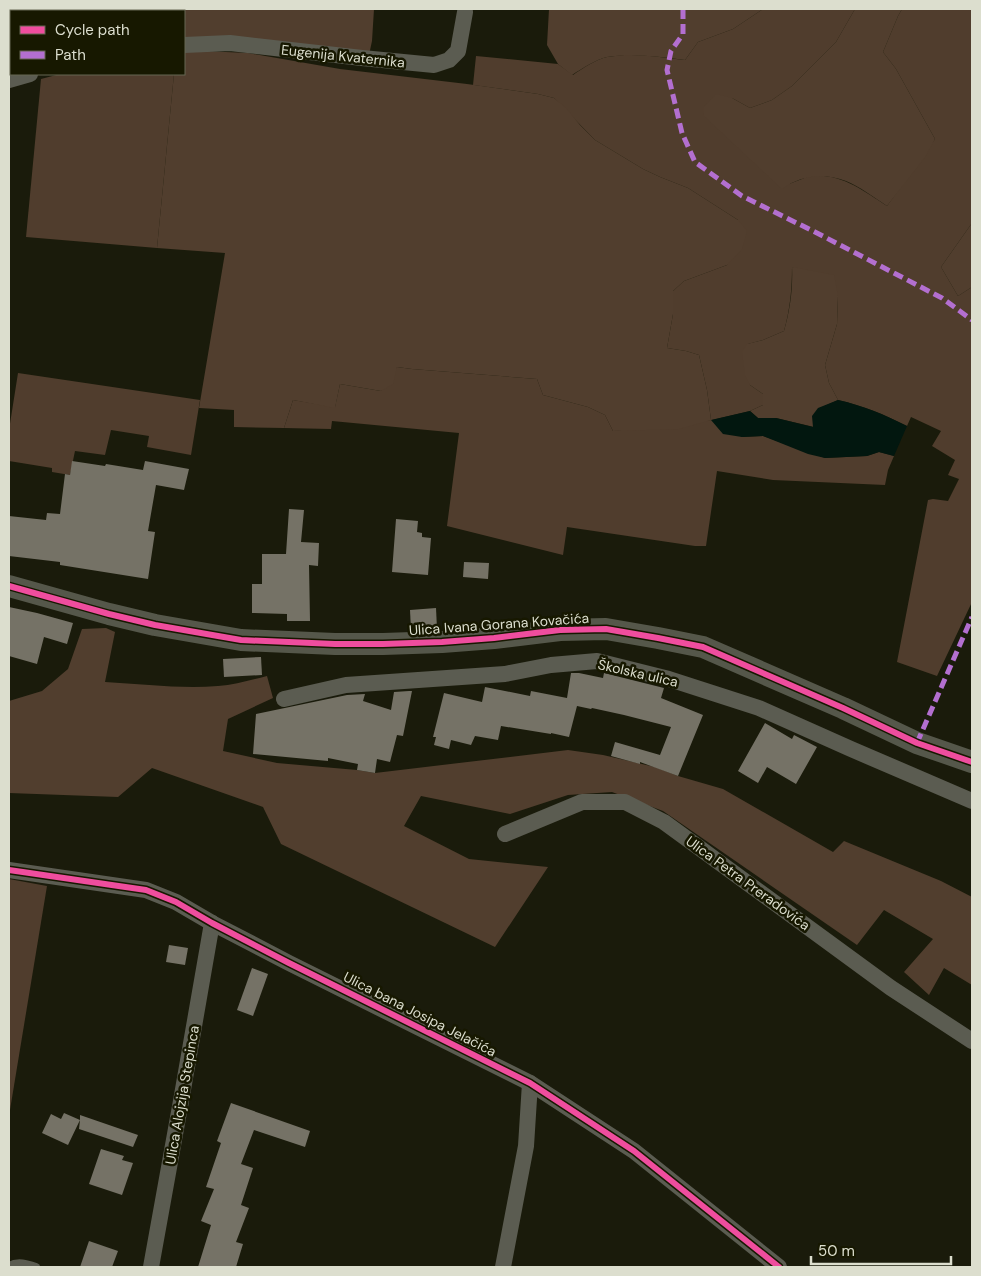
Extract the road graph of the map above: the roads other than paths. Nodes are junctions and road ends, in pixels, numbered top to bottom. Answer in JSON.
{"nodes":[{"id":1,"x":465,"y":12,"type":"dead end"},
{"id":2,"x":185,"y":45,"type":"edge"},
{"id":3,"x":26,"y":75,"type":"edge"},
{"id":4,"x":9,"y":80,"type":"edge"},
{"id":5,"x":9,"y":586,"type":"edge"},
{"id":6,"x":284,"y":699,"type":"dead end"},
{"id":7,"x":972,"y":762,"type":"edge"},
{"id":8,"x":972,"y":801,"type":"edge"},
{"id":9,"x":505,"y":834,"type":"dead end"},
{"id":10,"x":9,"y":870,"type":"edge"},
{"id":11,"x":212,"y":923,"type":"junction"},
{"id":12,"x":972,"y":1041,"type":"edge"},
{"id":13,"x":530,"y":1083,"type":"junction"},
{"id":14,"x":9,"y":1266,"type":"edge"},
{"id":15,"x":36,"y":1267,"type":"edge"},
{"id":16,"x":151,"y":1267,"type":"edge"},
{"id":17,"x":503,"y":1267,"type":"edge"},
{"id":18,"x":779,"y":1267,"type":"edge"}],
"edges":[{"from":1,"to":2,"type":"street","name":"Eugenija Kvaternika"},
{"from":3,"to":4,"type":"street"},
{"from":5,"to":7,"type":"main road","name":"Ulica Ivana Gorana Kovačića"},
{"from":6,"to":8,"type":"street","name":"Školska ulica"},
{"from":9,"to":12,"type":"street","name":"Ulica Petra Preradovića"},
{"from":10,"to":11,"type":"street","name":"Ulica bana Josipa Jelačića"},
{"from":11,"to":13,"type":"street","name":"Ulica bana Josipa Jelačića"},
{"from":11,"to":16,"type":"street","name":"Ulica Alojzija Stepinca"},
{"from":13,"to":17,"type":"street"},
{"from":13,"to":18,"type":"street","name":"Ulica bana Josipa Jelačića"},
{"from":14,"to":15,"type":"lane"}]}
